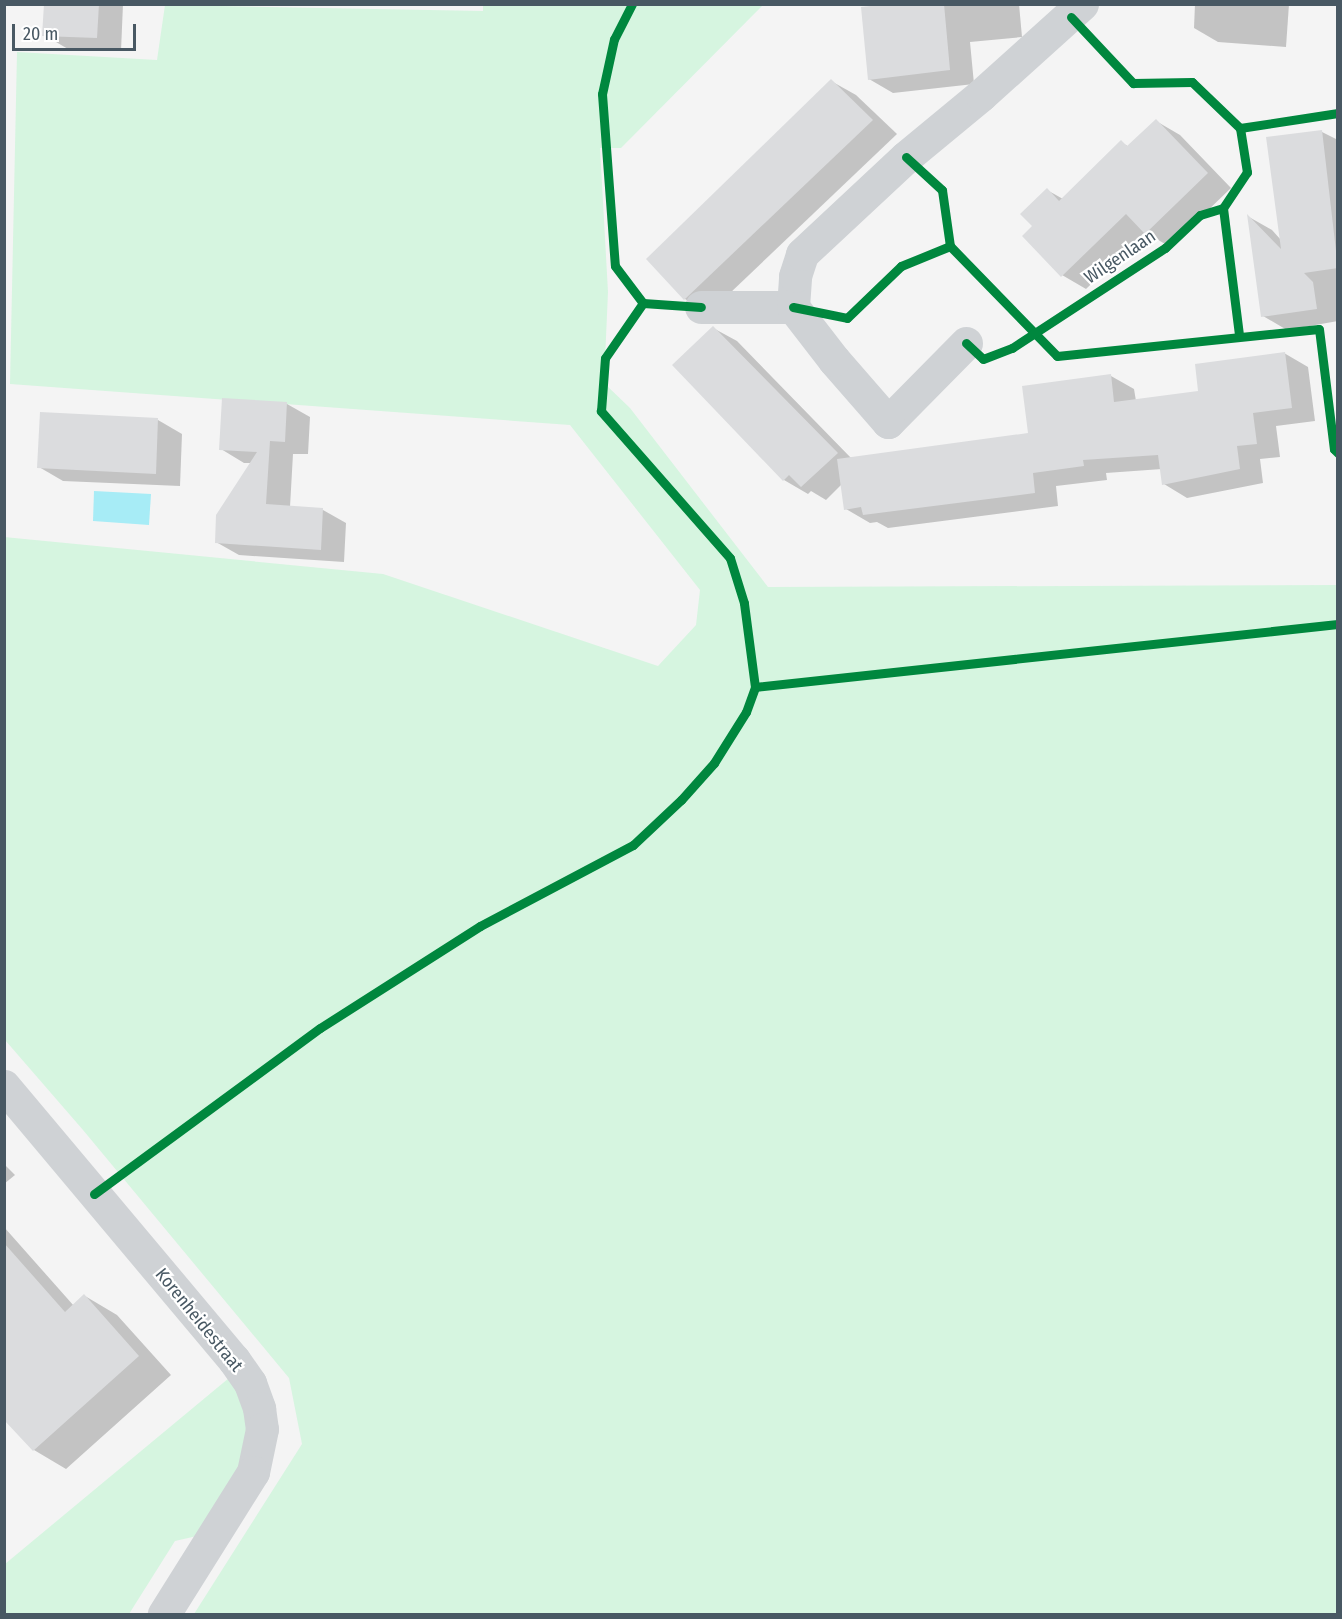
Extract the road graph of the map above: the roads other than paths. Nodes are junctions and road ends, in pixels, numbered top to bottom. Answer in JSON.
{"nodes":[{"id":1,"x":1082,"y":4,"type":"edge"},
{"id":2,"x":701,"y":307,"type":"dead end"},
{"id":3,"x":793,"y":307,"type":"junction"},
{"id":4,"x":966,"y":343,"type":"dead end"},
{"id":5,"x":4,"y":1086,"type":"edge"},
{"id":6,"x":164,"y":1614,"type":"edge"}],
"edges":[{"from":1,"to":3,"type":"street"},
{"from":2,"to":3,"type":"street"},
{"from":3,"to":4,"type":"street"},
{"from":5,"to":6,"type":"street","name":"Korenheidestraat"}]}
